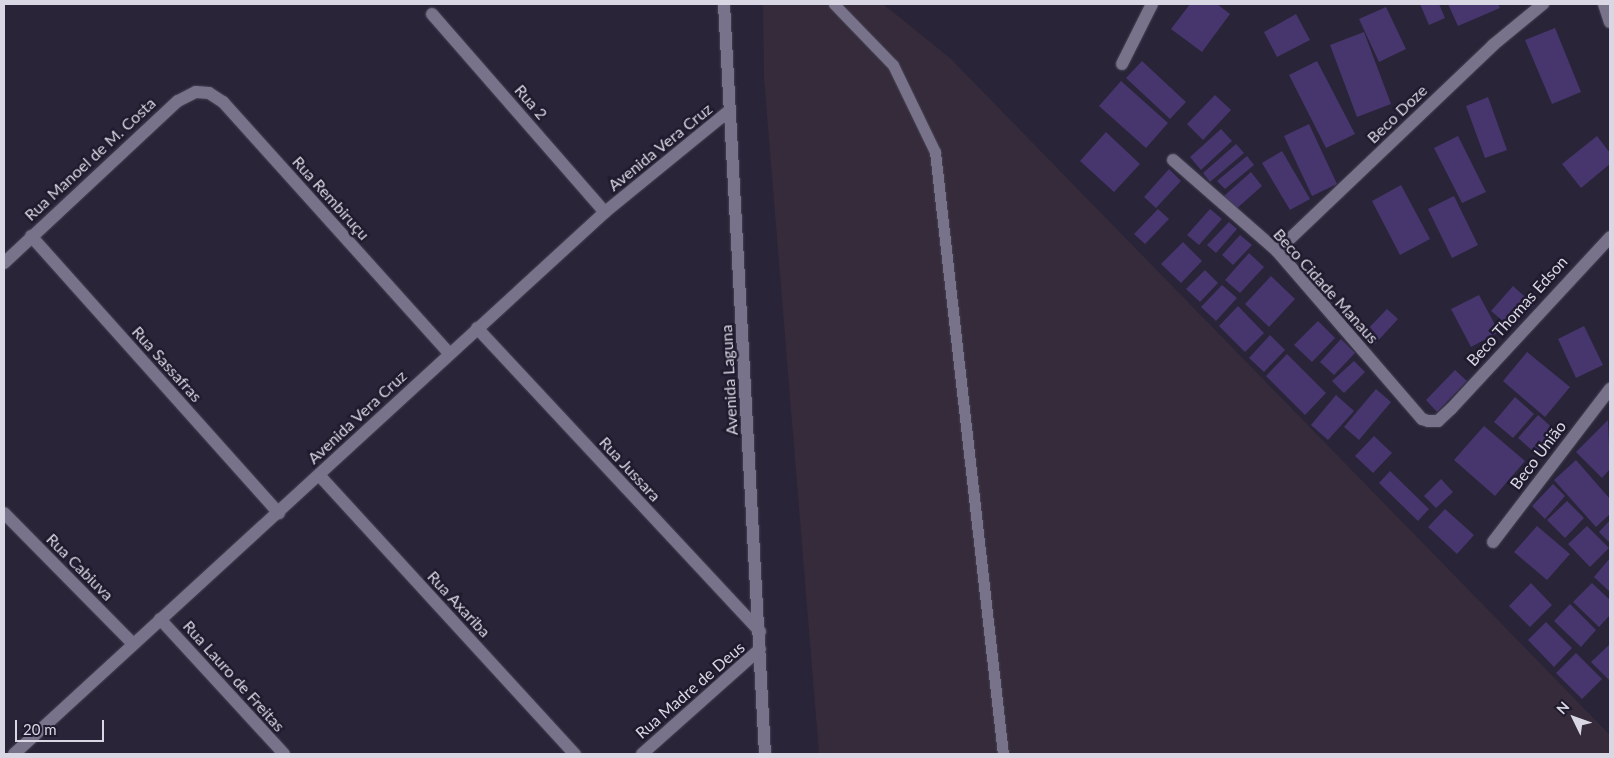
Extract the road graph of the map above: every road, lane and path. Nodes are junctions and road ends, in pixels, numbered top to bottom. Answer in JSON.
{"nodes":[{"id":1,"x":724,"y":4,"type":"edge"},
{"id":2,"x":834,"y":4,"type":"edge"},
{"id":3,"x":1152,"y":4,"type":"edge"},
{"id":4,"x":1543,"y":4,"type":"edge"},
{"id":5,"x":1604,"y":4,"type":"edge"},
{"id":6,"x":432,"y":14,"type":"dead end"},
{"id":7,"x":1610,"y":22,"type":"edge"},
{"id":8,"x":1122,"y":64,"type":"dead end"},
{"id":9,"x":178,"y":101,"type":"joint"},
{"id":10,"x":730,"y":111,"type":"junction"},
{"id":11,"x":1173,"y":160,"type":"dead end"},
{"id":12,"x":605,"y":212,"type":"junction"},
{"id":13,"x":31,"y":236,"type":"junction"},
{"id":14,"x":1610,"y":237,"type":"edge"},
{"id":15,"x":1277,"y":251,"type":"junction"},
{"id":16,"x":4,"y":263,"type":"edge"},
{"id":17,"x":477,"y":328,"type":"junction"},
{"id":18,"x":449,"y":353,"type":"junction"},
{"id":19,"x":1610,"y":389,"type":"edge"},
{"id":20,"x":1451,"y":409,"type":"joint"},
{"id":21,"x":319,"y":475,"type":"junction"},
{"id":22,"x":4,"y":513,"type":"edge"},
{"id":23,"x":279,"y":513,"type":"junction"},
{"id":24,"x":1493,"y":542,"type":"dead end"},
{"id":25,"x":160,"y":619,"type":"junction"},
{"id":26,"x":760,"y":632,"type":"junction"},
{"id":27,"x":133,"y":644,"type":"junction"},
{"id":28,"x":760,"y":649,"type":"junction"},
{"id":29,"x":14,"y":754,"type":"edge"},
{"id":30,"x":284,"y":754,"type":"edge"},
{"id":31,"x":575,"y":754,"type":"edge"},
{"id":32,"x":642,"y":754,"type":"edge"},
{"id":33,"x":765,"y":754,"type":"edge"},
{"id":34,"x":1003,"y":754,"type":"edge"}],
"edges":[{"from":1,"to":10,"type":"street","name":"Avenida Laguna"},
{"from":2,"to":34,"type":"lane"},
{"from":3,"to":8,"type":"street"},
{"from":4,"to":15,"type":"street","name":"Beco Doze"},
{"from":5,"to":7,"type":"street"},
{"from":6,"to":12,"type":"street","name":"Rua 2"},
{"from":9,"to":13,"type":"street","name":"Rua Manoel de M. Costa"},
{"from":9,"to":18,"type":"street","name":"Rua Rembiruçu"},
{"from":10,"to":12,"type":"street","name":"Avenida Vera Cruz"},
{"from":10,"to":26,"type":"street","name":"Avenida Laguna"},
{"from":11,"to":15,"type":"street","name":"Beco Cidade Manaus"},
{"from":12,"to":17,"type":"street","name":"Avenida Vera Cruz"},
{"from":13,"to":16,"type":"street","name":"Rua Manoel de M. Costa"},
{"from":13,"to":23,"type":"street","name":"Rua Sassafras"},
{"from":14,"to":20,"type":"street","name":"Beco Thomas Edson"},
{"from":15,"to":20,"type":"street","name":"Beco Cidade Manaus"},
{"from":17,"to":18,"type":"street","name":"Avenida Vera Cruz"},
{"from":17,"to":26,"type":"street","name":"Rua Jussara"},
{"from":18,"to":21,"type":"street","name":"Avenida Vera Cruz"},
{"from":19,"to":24,"type":"street","name":"Beco União"},
{"from":21,"to":23,"type":"street","name":"Avenida Vera Cruz"},
{"from":21,"to":31,"type":"street","name":"Rua Axariba"},
{"from":22,"to":27,"type":"street","name":"Rua Cabiuva"},
{"from":23,"to":25,"type":"street","name":"Avenida Vera Cruz"},
{"from":25,"to":27,"type":"street","name":"Avenida Vera Cruz"},
{"from":25,"to":30,"type":"street","name":"Rua Lauro de Freitas"},
{"from":26,"to":28,"type":"street","name":"Avenida Laguna"},
{"from":27,"to":29,"type":"street","name":"Avenida Vera Cruz"},
{"from":28,"to":32,"type":"street","name":"Rua Madre de Deus"},
{"from":28,"to":33,"type":"street","name":"Avenida Laguna"}]}
